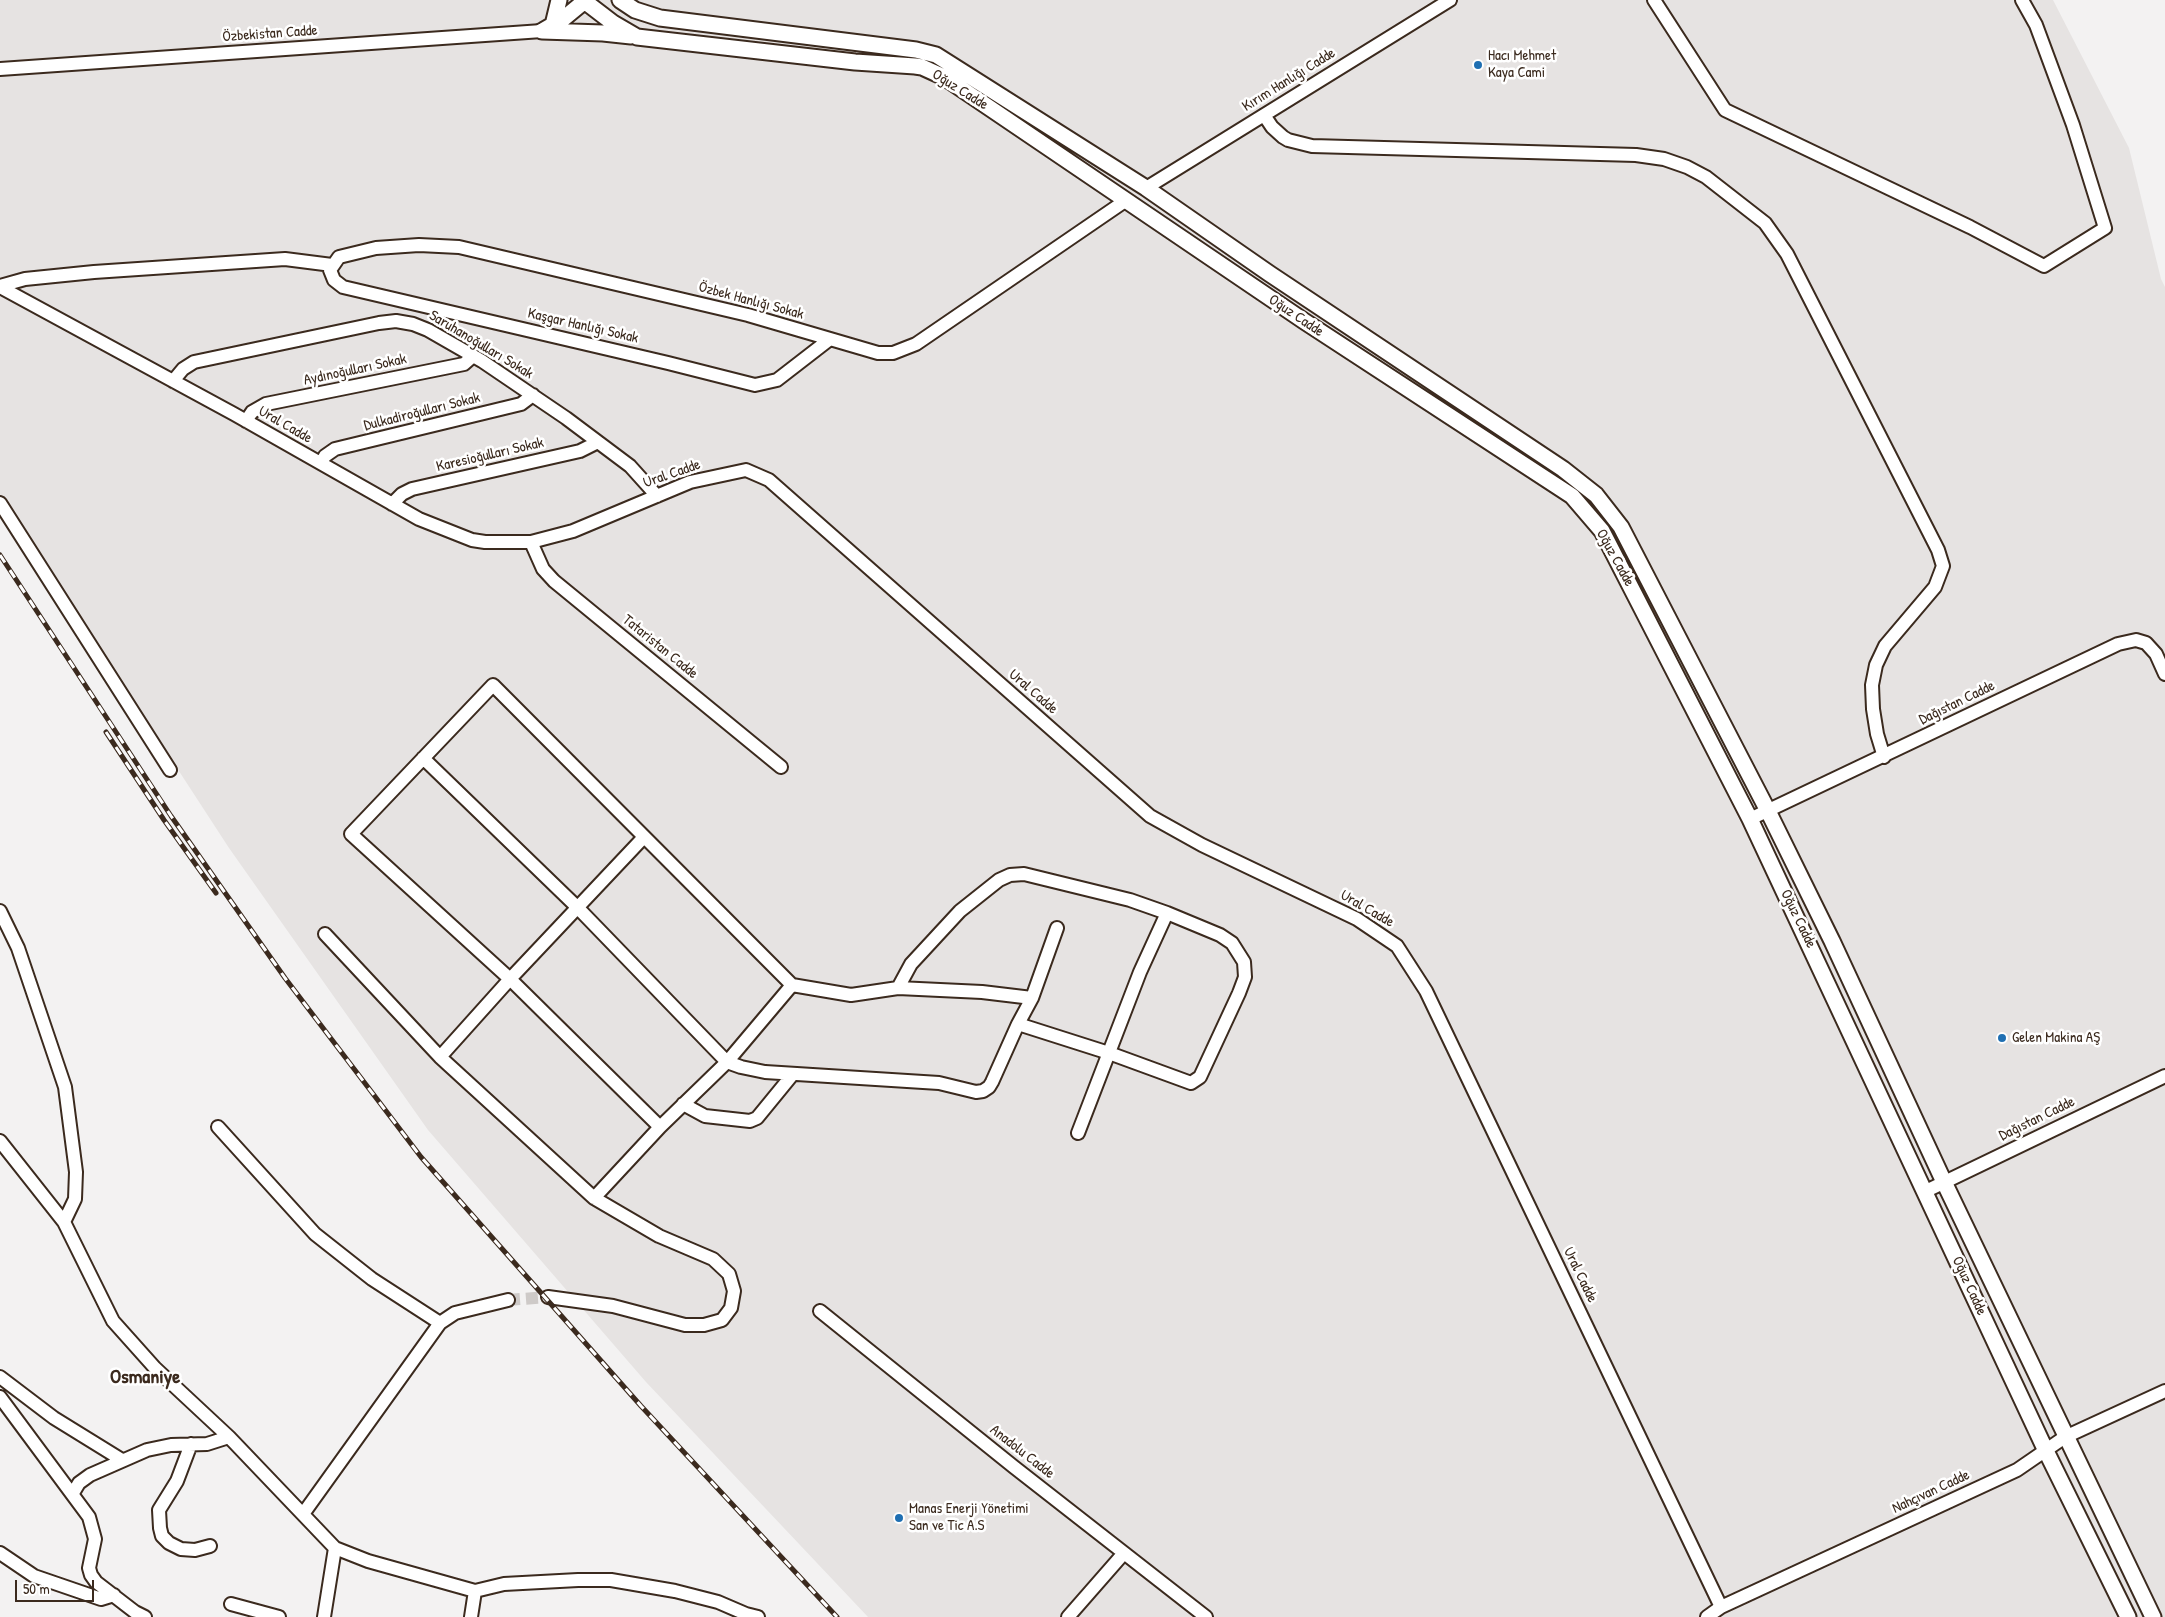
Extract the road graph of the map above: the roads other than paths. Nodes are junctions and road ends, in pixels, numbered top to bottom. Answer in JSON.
{"nodes":[{"id":1,"x":559,"y":0,"type":"edge"},
{"id":2,"x":585,"y":0,"type":"edge"},
{"id":3,"x":620,"y":0,"type":"edge"},
{"id":4,"x":1450,"y":0,"type":"edge"},
{"id":5,"x":1654,"y":0,"type":"edge"},
{"id":6,"x":2022,"y":0,"type":"edge"},
{"id":7,"x":548,"y":28,"type":"junction"},
{"id":8,"x":637,"y":37,"type":"junction"},
{"id":9,"x":0,"y":69,"type":"edge"},
{"id":10,"x":1264,"y":115,"type":"junction"},
{"id":11,"x":1146,"y":188,"type":"junction"},
{"id":12,"x":1125,"y":201,"type":"junction"},
{"id":13,"x":332,"y":265,"type":"junction"},
{"id":14,"x":0,"y":286,"type":"edge"},
{"id":15,"x":830,"y":339,"type":"junction"},
{"id":16,"x":473,"y":356,"type":"junction"},
{"id":17,"x":173,"y":381,"type":"junction"},
{"id":18,"x":533,"y":395,"type":"junction"},
{"id":19,"x":246,"y":421,"type":"junction"},
{"id":20,"x":598,"y":442,"type":"junction"},
{"id":21,"x":321,"y":463,"type":"junction"},
{"id":22,"x":657,"y":496,"type":"junction"},
{"id":23,"x":0,"y":503,"type":"edge"},
{"id":24,"x":392,"y":504,"type":"junction"},
{"id":25,"x":531,"y":542,"type":"junction"},
{"id":26,"x":2165,"y":674,"type":"edge"},
{"id":27,"x":1884,"y":756,"type":"junction"},
{"id":28,"x":423,"y":758,"type":"junction"},
{"id":29,"x":781,"y":767,"type":"dead end"},
{"id":30,"x":170,"y":770,"type":"dead end"},
{"id":31,"x":1768,"y":811,"type":"junction"},
{"id":32,"x":1750,"y":819,"type":"junction"},
{"id":33,"x":644,"y":837,"type":"junction"},
{"id":34,"x":577,"y":907,"type":"junction"},
{"id":35,"x":0,"y":911,"type":"edge"},
{"id":36,"x":1167,"y":913,"type":"junction"},
{"id":37,"x":1058,"y":928,"type":"dead end"},
{"id":38,"x":325,"y":934,"type":"dead end"},
{"id":39,"x":510,"y":979,"type":"junction"},
{"id":40,"x":792,"y":985,"type":"junction"},
{"id":41,"x":898,"y":988,"type":"junction"},
{"id":42,"x":1032,"y":998,"type":"junction"},
{"id":43,"x":1018,"y":1024,"type":"junction"},
{"id":44,"x":1109,"y":1053,"type":"junction"},
{"id":45,"x":440,"y":1057,"type":"junction"},
{"id":46,"x":727,"y":1062,"type":"junction"},
{"id":47,"x":793,"y":1074,"type":"junction"},
{"id":48,"x":2165,"y":1076,"type":"edge"},
{"id":49,"x":683,"y":1104,"type":"junction"},
{"id":50,"x":218,"y":1127,"type":"dead end"},
{"id":51,"x":660,"y":1127,"type":"junction"},
{"id":52,"x":1078,"y":1133,"type":"dead end"},
{"id":53,"x":0,"y":1141,"type":"edge"},
{"id":54,"x":1944,"y":1182,"type":"junction"},
{"id":55,"x":1924,"y":1192,"type":"junction"},
{"id":56,"x":594,"y":1198,"type":"junction"},
{"id":57,"x":64,"y":1222,"type":"junction"},
{"id":58,"x":548,"y":1297,"type":"tunnel mouth"},
{"id":59,"x":508,"y":1300,"type":"tunnel mouth"},
{"id":60,"x":820,"y":1311,"type":"dead end"},
{"id":61,"x":440,"y":1323,"type":"junction"},
{"id":62,"x":0,"y":1377,"type":"edge"},
{"id":63,"x":2165,"y":1391,"type":"edge"},
{"id":64,"x":0,"y":1397,"type":"edge"},
{"id":65,"x":229,"y":1437,"type":"junction"},
{"id":66,"x":2065,"y":1437,"type":"junction"},
{"id":67,"x":191,"y":1444,"type":"junction"},
{"id":68,"x":2046,"y":1450,"type":"junction"},
{"id":69,"x":122,"y":1460,"type":"junction"},
{"id":70,"x":73,"y":1493,"type":"junction"},
{"id":71,"x":303,"y":1514,"type":"junction"},
{"id":72,"x":210,"y":1546,"type":"dead end"},
{"id":73,"x":335,"y":1548,"type":"junction"},
{"id":74,"x":0,"y":1553,"type":"edge"},
{"id":75,"x":1124,"y":1553,"type":"junction"},
{"id":76,"x":475,"y":1591,"type":"junction"},
{"id":77,"x":114,"y":1595,"type":"junction"},
{"id":78,"x":231,"y":1604,"type":"dead end"},
{"id":79,"x":1721,"y":1607,"type":"junction"},
{"id":80,"x":145,"y":1617,"type":"edge"},
{"id":81,"x":279,"y":1617,"type":"edge"},
{"id":82,"x":324,"y":1617,"type":"edge"},
{"id":83,"x":471,"y":1617,"type":"edge"},
{"id":84,"x":758,"y":1617,"type":"edge"},
{"id":85,"x":1068,"y":1617,"type":"edge"},
{"id":86,"x":1206,"y":1617,"type":"edge"},
{"id":87,"x":1707,"y":1617,"type":"edge"},
{"id":88,"x":2128,"y":1617,"type":"edge"},
{"id":89,"x":2153,"y":1617,"type":"edge"}],
"edges":[{"from":1,"to":7,"type":"street"},
{"from":2,"to":7,"type":"street"},
{"from":2,"to":8,"type":"street","name":"Oğuz Cadde"},
{"from":3,"to":11,"type":"street","name":"Oğuz Cadde"},
{"from":4,"to":10,"type":"street","name":"Kırım Hanlığı Cadde"},
{"from":5,"to":6,"type":"street"},
{"from":7,"to":8,"type":"street"},
{"from":7,"to":9,"type":"street","name":"Özbekistan Cadde"},
{"from":8,"to":12,"type":"street","name":"Oğuz Cadde"},
{"from":10,"to":11,"type":"street","name":"Kırım Hanlığı Cadde"},
{"from":10,"to":27,"type":"street"},
{"from":11,"to":12,"type":"street"},
{"from":11,"to":31,"type":"street","name":"Oğuz Cadde"},
{"from":12,"to":15,"type":"street","name":"Özbek Hanlığı Sokak"},
{"from":12,"to":32,"type":"street","name":"Oğuz Cadde"},
{"from":13,"to":14,"type":"street"},
{"from":13,"to":15,"type":"street","name":"Özbek Hanlığı Sokak"},
{"from":13,"to":15,"type":"street","name":"Kaşgar Hanlığı Sokak"},
{"from":14,"to":17,"type":"street","name":"Ural Cadde"},
{"from":16,"to":17,"type":"street","name":"Saruhanoğulları Sokak"},
{"from":16,"to":18,"type":"street","name":"Saruhanoğulları Sokak"},
{"from":16,"to":19,"type":"street","name":"Aydınoğulları Sokak"},
{"from":17,"to":19,"type":"street","name":"Ural Cadde"},
{"from":18,"to":20,"type":"street","name":"Saruhanoğulları Sokak"},
{"from":18,"to":21,"type":"street","name":"Dulkadiroğulları Sokak"},
{"from":19,"to":21,"type":"street","name":"Ural Cadde"},
{"from":20,"to":22,"type":"street","name":"Saruhanoğulları Sokak"},
{"from":20,"to":24,"type":"street","name":"Karesioğulları Sokak"},
{"from":21,"to":24,"type":"street","name":"Ural Cadde"},
{"from":22,"to":25,"type":"street","name":"Ural Cadde"},
{"from":22,"to":79,"type":"street","name":"Ural Cadde"},
{"from":23,"to":30,"type":"street"},
{"from":24,"to":25,"type":"street","name":"Ural Cadde"},
{"from":25,"to":29,"type":"street","name":"Tataristan Cadde"},
{"from":26,"to":27,"type":"street","name":"Dağıstan Cadde"},
{"from":27,"to":31,"type":"street","name":"Dağıstan Cadde"},
{"from":28,"to":33,"type":"street"},
{"from":28,"to":34,"type":"street"},
{"from":28,"to":39,"type":"street"},
{"from":31,"to":32,"type":"street","name":"Dağıstan Cadde"},
{"from":31,"to":54,"type":"street","name":"Oğuz Cadde"},
{"from":32,"to":55,"type":"street","name":"Oğuz Cadde"},
{"from":33,"to":34,"type":"street"},
{"from":33,"to":40,"type":"street"},
{"from":34,"to":39,"type":"street"},
{"from":34,"to":46,"type":"street"},
{"from":35,"to":57,"type":"street"},
{"from":36,"to":41,"type":"street"},
{"from":36,"to":44,"type":"street"},
{"from":36,"to":44,"type":"street"},
{"from":37,"to":42,"type":"street"},
{"from":38,"to":45,"type":"street"},
{"from":39,"to":45,"type":"street"},
{"from":39,"to":51,"type":"street"},
{"from":40,"to":41,"type":"street"},
{"from":40,"to":46,"type":"street"},
{"from":41,"to":42,"type":"street"},
{"from":42,"to":43,"type":"street"},
{"from":43,"to":44,"type":"street"},
{"from":43,"to":47,"type":"street"},
{"from":44,"to":52,"type":"street"},
{"from":45,"to":56,"type":"street"},
{"from":46,"to":47,"type":"street"},
{"from":46,"to":49,"type":"street"},
{"from":47,"to":49,"type":"street"},
{"from":48,"to":54,"type":"street","name":"Dağıstan Cadde"},
{"from":49,"to":51,"type":"street"},
{"from":50,"to":61,"type":"street"},
{"from":51,"to":56,"type":"street"},
{"from":53,"to":57,"type":"street"},
{"from":54,"to":55,"type":"street","name":"Dağıstan Cadde"},
{"from":54,"to":66,"type":"street","name":"Oğuz Cadde"},
{"from":55,"to":68,"type":"street","name":"Oğuz Cadde"},
{"from":56,"to":58,"type":"street"},
{"from":57,"to":65,"type":"street"},
{"from":59,"to":61,"type":"street"},
{"from":60,"to":75,"type":"street","name":"Anadolu Cadde"},
{"from":61,"to":71,"type":"street"},
{"from":62,"to":69,"type":"street"},
{"from":63,"to":66,"type":"street","name":"Nahçıvan Cadde"},
{"from":64,"to":70,"type":"street"},
{"from":65,"to":67,"type":"street"},
{"from":65,"to":71,"type":"street"},
{"from":66,"to":68,"type":"street","name":"Nahçıvan Cadde"},
{"from":66,"to":89,"type":"street","name":"Oğuz Cadde"},
{"from":67,"to":69,"type":"street"},
{"from":67,"to":72,"type":"street"},
{"from":68,"to":79,"type":"street","name":"Nahçıvan Cadde"},
{"from":68,"to":88,"type":"street","name":"Oğuz Cadde"},
{"from":69,"to":70,"type":"street"},
{"from":70,"to":77,"type":"street"},
{"from":71,"to":73,"type":"street"},
{"from":73,"to":76,"type":"street"},
{"from":73,"to":82,"type":"street"},
{"from":74,"to":77,"type":"street"},
{"from":75,"to":85,"type":"street"},
{"from":75,"to":86,"type":"street","name":"Anadolu Cadde"},
{"from":76,"to":83,"type":"street"},
{"from":76,"to":84,"type":"street"},
{"from":77,"to":80,"type":"street"},
{"from":78,"to":81,"type":"street"},
{"from":79,"to":87,"type":"street","name":"Nahçıvan Cadde"}]}
